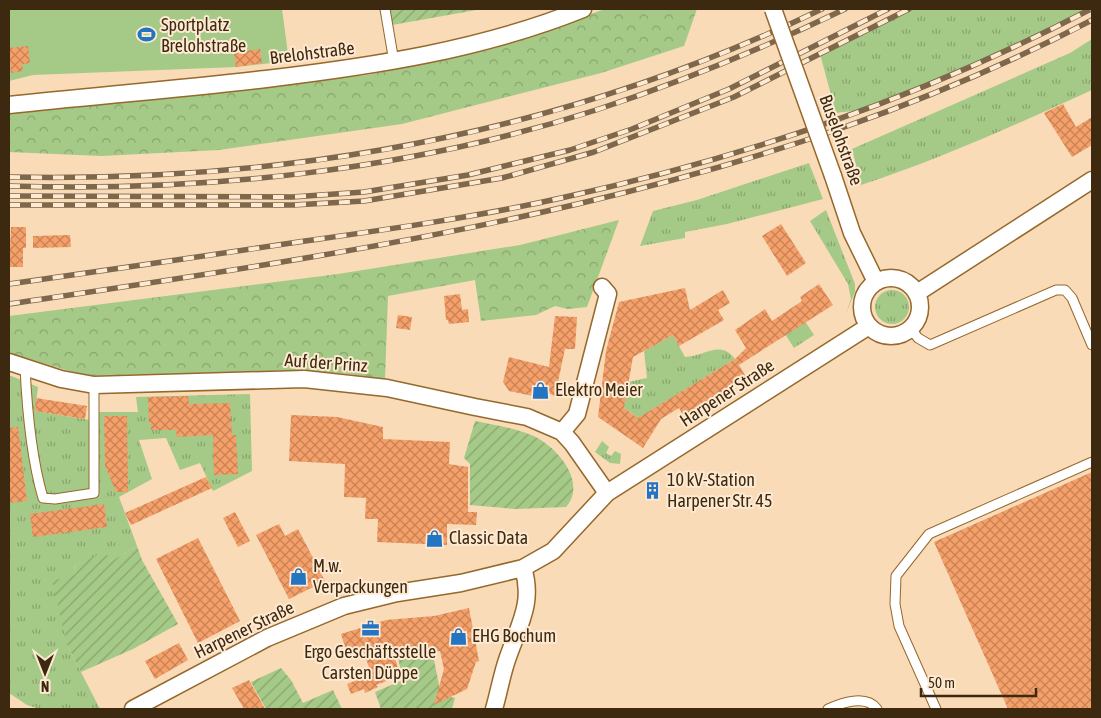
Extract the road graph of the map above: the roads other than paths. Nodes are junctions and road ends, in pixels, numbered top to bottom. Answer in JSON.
{"nodes":[{"id":1,"x":386,"y":9,"type":"edge"},
{"id":2,"x":583,"y":9,"type":"edge"},
{"id":3,"x":773,"y":9,"type":"edge"},
{"id":4,"x":394,"y":62,"type":"junction"},
{"id":5,"x":9,"y":104,"type":"edge"},
{"id":6,"x":1092,"y":180,"type":"edge"},
{"id":7,"x":876,"y":282,"type":"junction"},
{"id":8,"x":602,"y":287,"type":"dead end"},
{"id":9,"x":917,"y":293,"type":"junction"},
{"id":10,"x":869,"y":326,"type":"junction"},
{"id":11,"x":911,"y":329,"type":"junction"},
{"id":12,"x":1092,"y":344,"type":"edge"},
{"id":13,"x":9,"y":362,"type":"edge"},
{"id":14,"x":25,"y":367,"type":"junction"},
{"id":15,"x":94,"y":385,"type":"junction"},
{"id":16,"x":562,"y":432,"type":"junction"},
{"id":17,"x":1092,"y":462,"type":"edge"},
{"id":18,"x":607,"y":493,"type":"junction"},
{"id":19,"x":523,"y":568,"type":"junction"},
{"id":20,"x":133,"y":709,"type":"edge"},
{"id":21,"x":494,"y":709,"type":"edge"},
{"id":22,"x":828,"y":709,"type":"edge"},
{"id":23,"x":877,"y":709,"type":"edge"},
{"id":24,"x":936,"y":709,"type":"edge"}],
"edges":[{"from":1,"to":4,"type":"lane"},
{"from":2,"to":4,"type":"street","name":"Brelohstraße"},
{"from":3,"to":7,"type":"street","name":"Buselohstraße","bridge":true},
{"from":4,"to":5,"type":"street","name":"Brelohstraße"},
{"from":6,"to":9,"type":"street"},
{"from":7,"to":9,"type":"street"},
{"from":7,"to":10,"type":"street"},
{"from":8,"to":16,"type":"street"},
{"from":9,"to":11,"type":"street"},
{"from":10,"to":11,"type":"street"},
{"from":10,"to":18,"type":"street","name":"Harpener Straße"},
{"from":11,"to":12,"type":"lane"},
{"from":13,"to":14,"type":"street","name":"Auf der Prinz"},
{"from":14,"to":15,"type":"street","name":"Auf der Prinz"},
{"from":14,"to":15,"type":"lane"},
{"from":15,"to":16,"type":"street","name":"Auf der Prinz"},
{"from":16,"to":18,"type":"street","name":"Auf der Prinz"},
{"from":17,"to":24,"type":"lane"},
{"from":18,"to":19,"type":"street"},
{"from":19,"to":20,"type":"street","name":"Harpener Straße"},
{"from":19,"to":21,"type":"street"},
{"from":22,"to":23,"type":"lane"}]}
